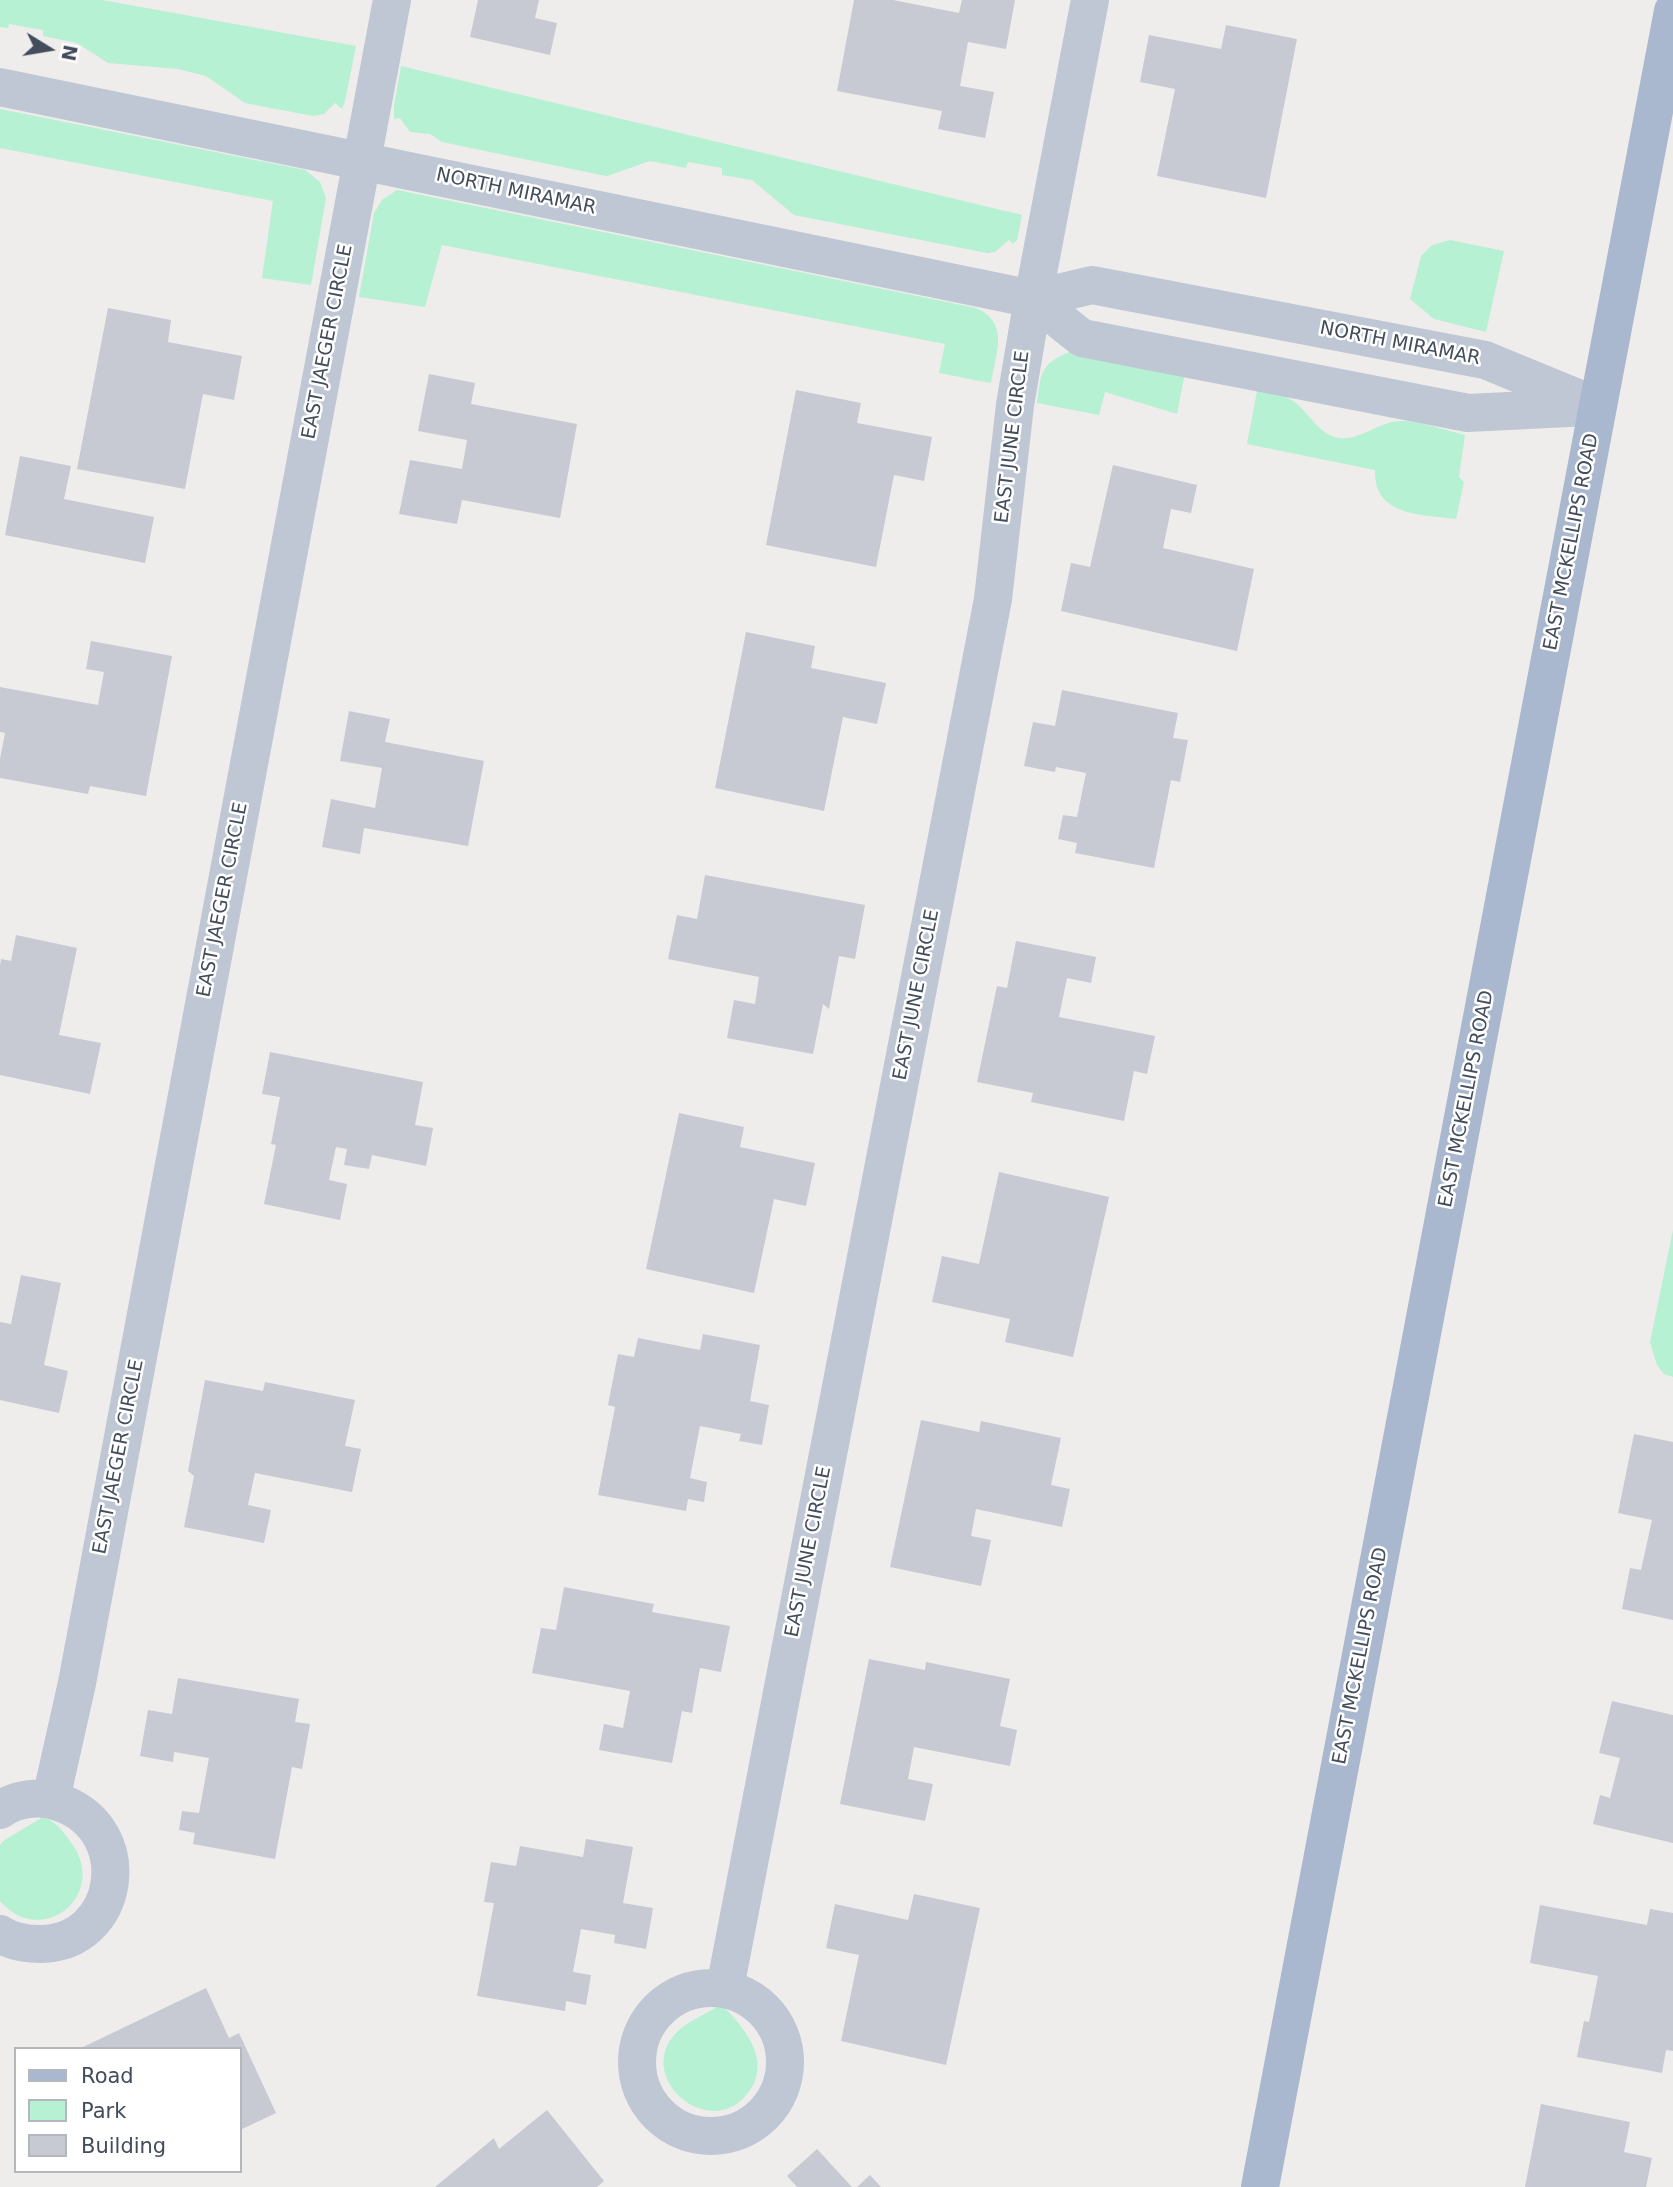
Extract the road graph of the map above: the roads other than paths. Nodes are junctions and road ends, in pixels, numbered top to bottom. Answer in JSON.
{"nodes":[{"id":1,"x":392,"y":0,"type":"edge"},
{"id":2,"x":1090,"y":0,"type":"edge"},
{"id":3,"x":1673,"y":11,"type":"edge"},
{"id":4,"x":0,"y":87,"type":"edge"},
{"id":5,"x":362,"y":160,"type":"junction"},
{"id":6,"x":1033,"y":299,"type":"junction"},
{"id":7,"x":1597,"y":406,"type":"junction"},
{"id":8,"x":51,"y":1799,"type":"junction"},
{"id":9,"x":0,"y":1810,"type":"edge"},
{"id":10,"x":0,"y":1934,"type":"edge"},
{"id":11,"x":725,"y":1988,"type":"dead end"},
{"id":12,"x":1260,"y":2187,"type":"edge"}],
"edges":[{"from":1,"to":5,"type":"street","name":"EAST JAEGER CIRCLE"},
{"from":2,"to":6,"type":"street","name":"EAST JUNE CIRCLE"},
{"from":3,"to":7,"type":"main road","name":"EAST MCKELLIPS ROAD"},
{"from":4,"to":5,"type":"street","name":"NORTH MIRAMAR"},
{"from":5,"to":6,"type":"street","name":"NORTH MIRAMAR"},
{"from":5,"to":8,"type":"street","name":"EAST JAEGER CIRCLE"},
{"from":6,"to":7,"type":"street","name":"NORTH MIRAMAR"},
{"from":6,"to":7,"type":"street","name":"NORTH MIRAMAR"},
{"from":6,"to":11,"type":"street","name":"EAST JUNE CIRCLE"},
{"from":7,"to":12,"type":"main road","name":"EAST MCKELLIPS ROAD"},
{"from":8,"to":9,"type":"street"},
{"from":8,"to":10,"type":"street"}]}
